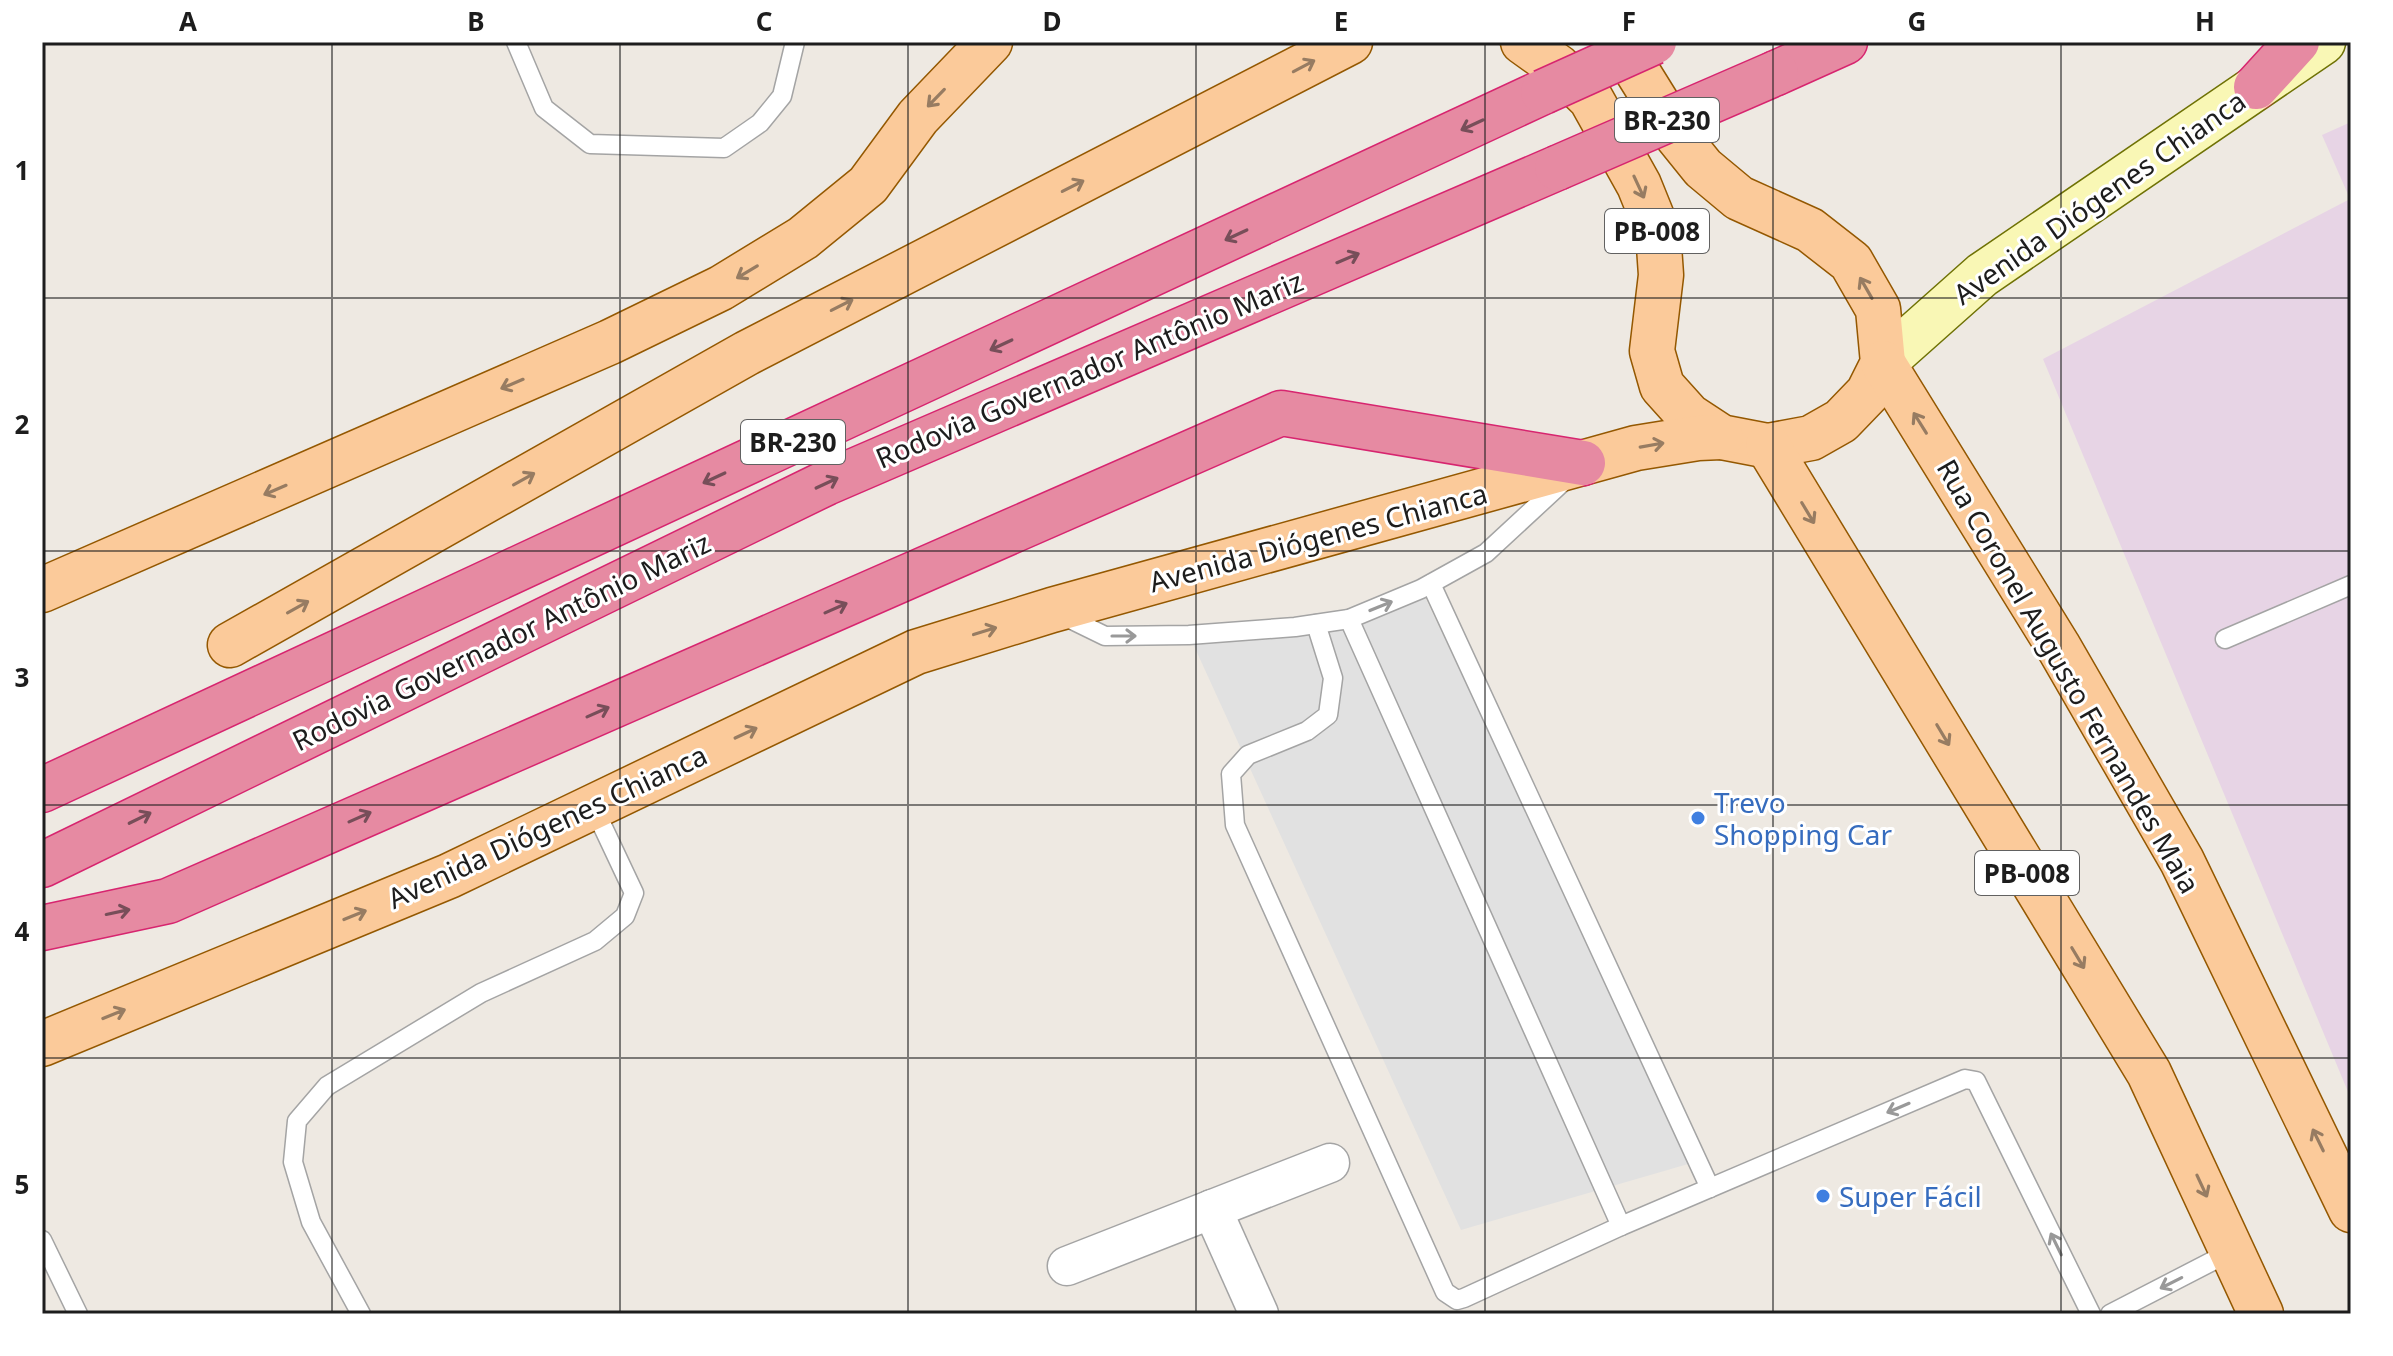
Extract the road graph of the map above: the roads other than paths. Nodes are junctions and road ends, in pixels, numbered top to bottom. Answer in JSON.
{"nodes":[{"id":1,"x":516,"y":42,"type":"edge"},
{"id":2,"x":795,"y":42,"type":"edge"},
{"id":3,"x":990,"y":42,"type":"edge"},
{"id":4,"x":1350,"y":42,"type":"edge"},
{"id":5,"x":1523,"y":42,"type":"edge"},
{"id":6,"x":1619,"y":42,"type":"edge"},
{"id":7,"x":1654,"y":42,"type":"edge"},
{"id":8,"x":1845,"y":42,"type":"edge"},
{"id":9,"x":2297,"y":42,"type":"edge"},
{"id":10,"x":2323,"y":42,"type":"edge"},
{"id":11,"x":2256,"y":87,"type":"junction"},
{"id":12,"x":1883,"y":363,"type":"junction"},
{"id":13,"x":1721,"y":437,"type":"junction"},
{"id":14,"x":1768,"y":446,"type":"junction"},
{"id":15,"x":1583,"y":463,"type":"junction"},
{"id":16,"x":1431,"y":584,"type":"junction"},
{"id":17,"x":2351,"y":585,"type":"edge"},
{"id":18,"x":42,"y":590,"type":"edge"},
{"id":19,"x":1052,"y":610,"type":"junction"},
{"id":20,"x":1349,"y":619,"type":"junction"},
{"id":21,"x":1316,"y":624,"type":"junction"},
{"id":22,"x":2225,"y":639,"type":"dead end"},
{"id":23,"x":230,"y":645,"type":"dead end"},
{"id":24,"x":42,"y":790,"type":"edge"},
{"id":25,"x":593,"y":806,"type":"junction"},
{"id":26,"x":42,"y":865,"type":"edge"},
{"id":27,"x":42,"y":928,"type":"edge"},
{"id":28,"x":42,"y":1044,"type":"edge"},
{"id":29,"x":1330,"y":1163,"type":"dead end"},
{"id":30,"x":1710,"y":1188,"type":"junction"},
{"id":31,"x":1212,"y":1209,"type":"junction"},
{"id":32,"x":2351,"y":1210,"type":"edge"},
{"id":33,"x":1621,"y":1226,"type":"junction"},
{"id":34,"x":42,"y":1240,"type":"edge"},
{"id":35,"x":2232,"y":1251,"type":"junction"},
{"id":36,"x":1067,"y":1266,"type":"dead end"},
{"id":37,"x":78,"y":1314,"type":"edge"},
{"id":38,"x":361,"y":1314,"type":"edge"},
{"id":39,"x":1259,"y":1314,"type":"edge"},
{"id":40,"x":2091,"y":1314,"type":"edge"},
{"id":41,"x":2110,"y":1314,"type":"edge"},
{"id":42,"x":2261,"y":1314,"type":"edge"}],
"edges":[{"from":1,"to":2,"type":"lane"},
{"from":3,"to":18,"type":"main road","one_way":true},
{"from":23,"to":4,"type":"main road","one_way":true},
{"from":5,"to":13,"type":"main road","number":"PB-008","one_way":true},
{"from":12,"to":6,"type":"main road","number":"PB-008","one_way":true},
{"from":7,"to":24,"type":"highway","name":"Rodovia Governador Antônio Mariz","number":"BR-230","one_way":true,"bridge":true},
{"from":26,"to":8,"type":"highway","name":"Rodovia Governador Antônio Mariz","number":"BR-230","one_way":true,"bridge":true},
{"from":9,"to":11,"type":"highway"},
{"from":10,"to":11,"type":"main road","name":"Avenida Diógenes Chianca"},
{"from":11,"to":12,"type":"main road","name":"Avenida Diógenes Chianca"},
{"from":12,"to":14,"type":"main road","number":"PB-008"},
{"from":32,"to":12,"type":"main road","name":"Rua Coronel Augusto Fernandes Maia","number":"PB-008","one_way":true},
{"from":13,"to":14,"type":"main road","number":"PB-008"},
{"from":15,"to":13,"type":"main road","name":"Avenida Diógenes Chianca","one_way":true},
{"from":14,"to":35,"type":"main road","number":"PB-008","one_way":true},
{"from":15,"to":16,"type":"lane","name":"Avenida Diógenes Chianca"},
{"from":15,"to":19,"type":"main road","name":"Avenida Diógenes Chianca"},
{"from":27,"to":15,"type":"highway","one_way":true},
{"from":20,"to":16,"type":"lane","name":"Avenida Diógenes Chianca","one_way":true},
{"from":16,"to":30,"type":"lane"},
{"from":17,"to":22,"type":"lane"},
{"from":19,"to":21,"type":"lane","name":"Avenida Diógenes Chianca","one_way":true},
{"from":25,"to":19,"type":"main road","name":"Avenida Diógenes Chianca","one_way":true},
{"from":20,"to":21,"type":"lane","name":"Avenida Diógenes Chianca"},
{"from":20,"to":33,"type":"lane"},
{"from":21,"to":33,"type":"lane"},
{"from":28,"to":25,"type":"main road","name":"Avenida Diógenes Chianca","one_way":true},
{"from":25,"to":38,"type":"lane"},
{"from":29,"to":31,"type":"street"},
{"from":30,"to":33,"type":"lane"},
{"from":40,"to":30,"type":"lane","one_way":true},
{"from":31,"to":36,"type":"street"},
{"from":31,"to":39,"type":"street"},
{"from":34,"to":37,"type":"lane"},
{"from":35,"to":41,"type":"lane","one_way":true},
{"from":35,"to":42,"type":"main road","number":"PB-008"}]}
